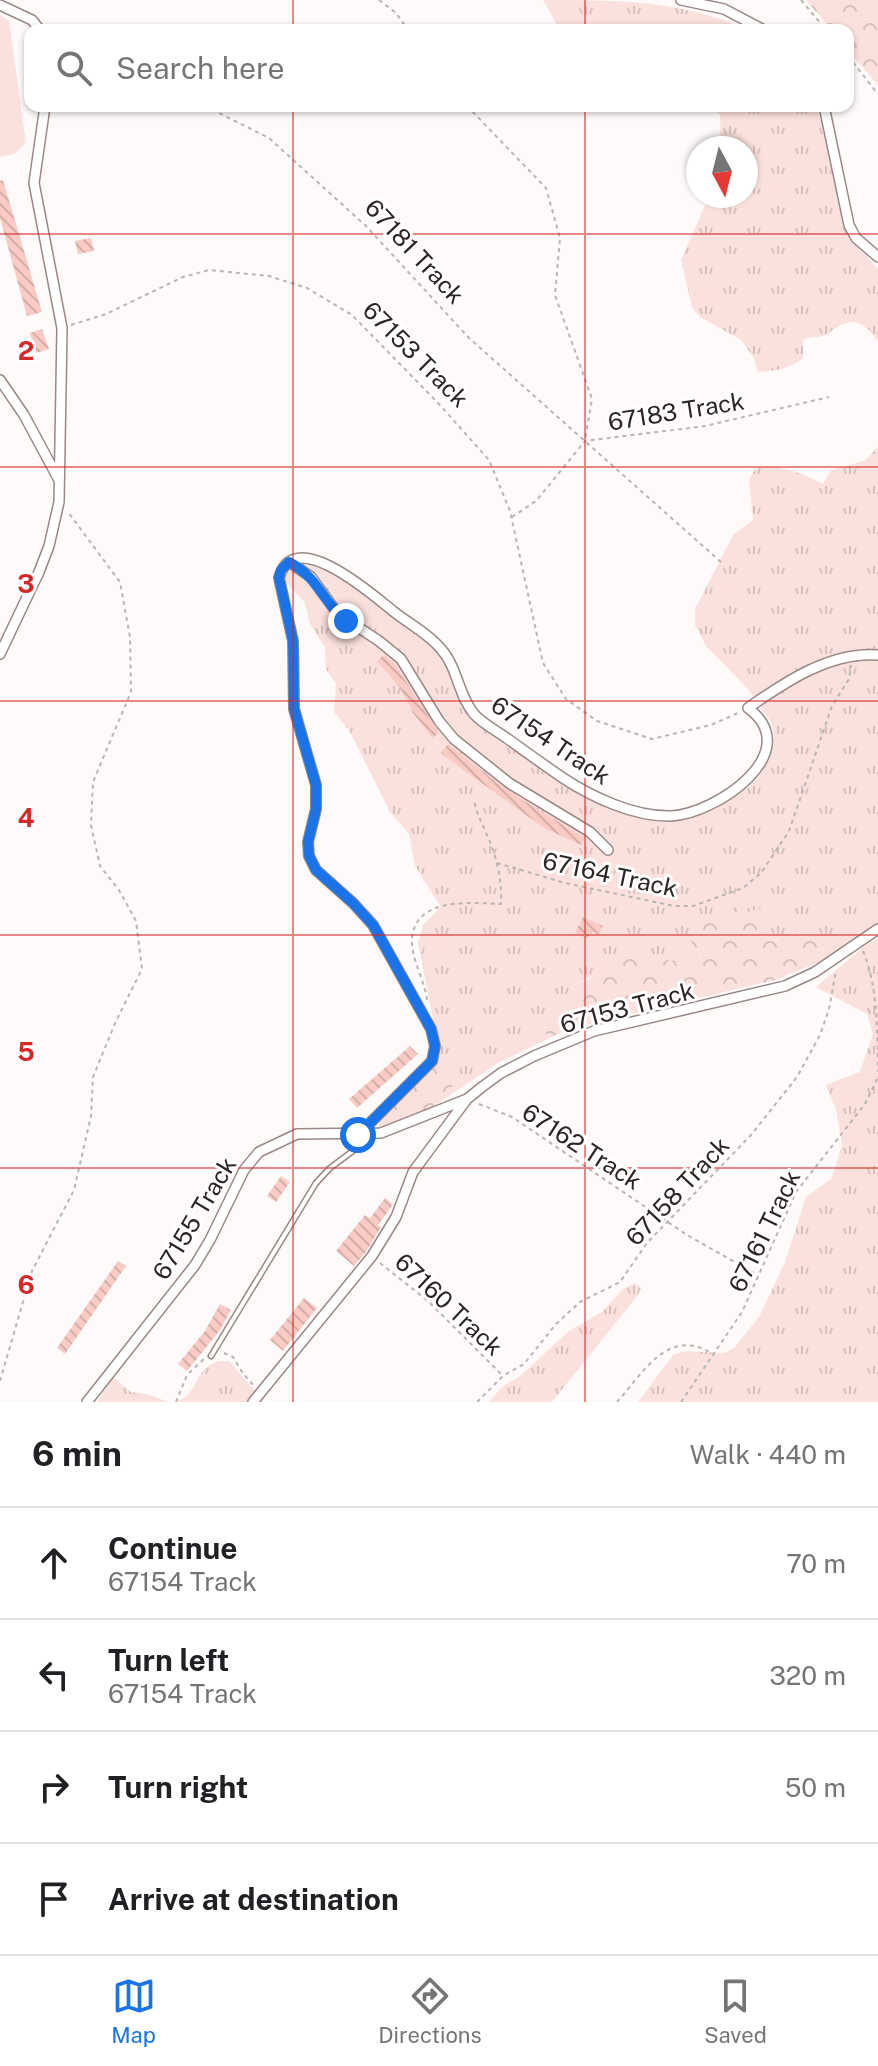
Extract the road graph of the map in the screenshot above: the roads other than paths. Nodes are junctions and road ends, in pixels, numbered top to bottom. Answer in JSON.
{"nodes":[{"id":1,"x":681,"y":0,"type":"edge"},
{"id":2,"x":0,"y":5,"type":"edge"},
{"id":3,"x":35,"y":24,"type":"edge"},
{"id":4,"x":753,"y":24,"type":"edge"},
{"id":5,"x":44,"y":112,"type":"edge"},
{"id":6,"x":825,"y":112,"type":"edge"},
{"id":7,"x":878,"y":257,"type":"edge"},
{"id":8,"x":0,"y":380,"type":"edge"},
{"id":9,"x":59,"y":480,"type":"junction"},
{"id":10,"x":289,"y":562,"type":"junction"},
{"id":11,"x":0,"y":654,"type":"edge"},
{"id":12,"x":878,"y":655,"type":"edge"},
{"id":13,"x":608,"y":850,"type":"dead end"},
{"id":14,"x":875,"y":931,"type":"edge"},
{"id":15,"x":467,"y":1099,"type":"junction"},
{"id":16,"x":358,"y":1135,"type":"junction"},
{"id":17,"x":375,"y":1135,"type":"junction"},
{"id":18,"x":211,"y":1356,"type":"road end"},
{"id":19,"x":87,"y":1402,"type":"edge"},
{"id":20,"x":253,"y":1402,"type":"edge"}],
"edges":[{"from":1,"to":4,"type":"street"},
{"from":2,"to":3,"type":"street"},
{"from":5,"to":9,"type":"street"},
{"from":6,"to":7,"type":"street"},
{"from":8,"to":9,"type":"street"},
{"from":9,"to":11,"type":"street"},
{"from":10,"to":12,"type":"street","name":"67154 Track"},
{"from":10,"to":13,"type":"street"},
{"from":10,"to":16,"type":"street"},
{"from":14,"to":15,"type":"street","name":"67153 Track"},
{"from":15,"to":17,"type":"street","name":"67155 Track"},
{"from":15,"to":20,"type":"street","name":"67153 Track"},
{"from":16,"to":17,"type":"street","name":"67155 Track"},
{"from":16,"to":19,"type":"street","name":"67155 Track"},
{"from":17,"to":18,"type":"lane"}]}
